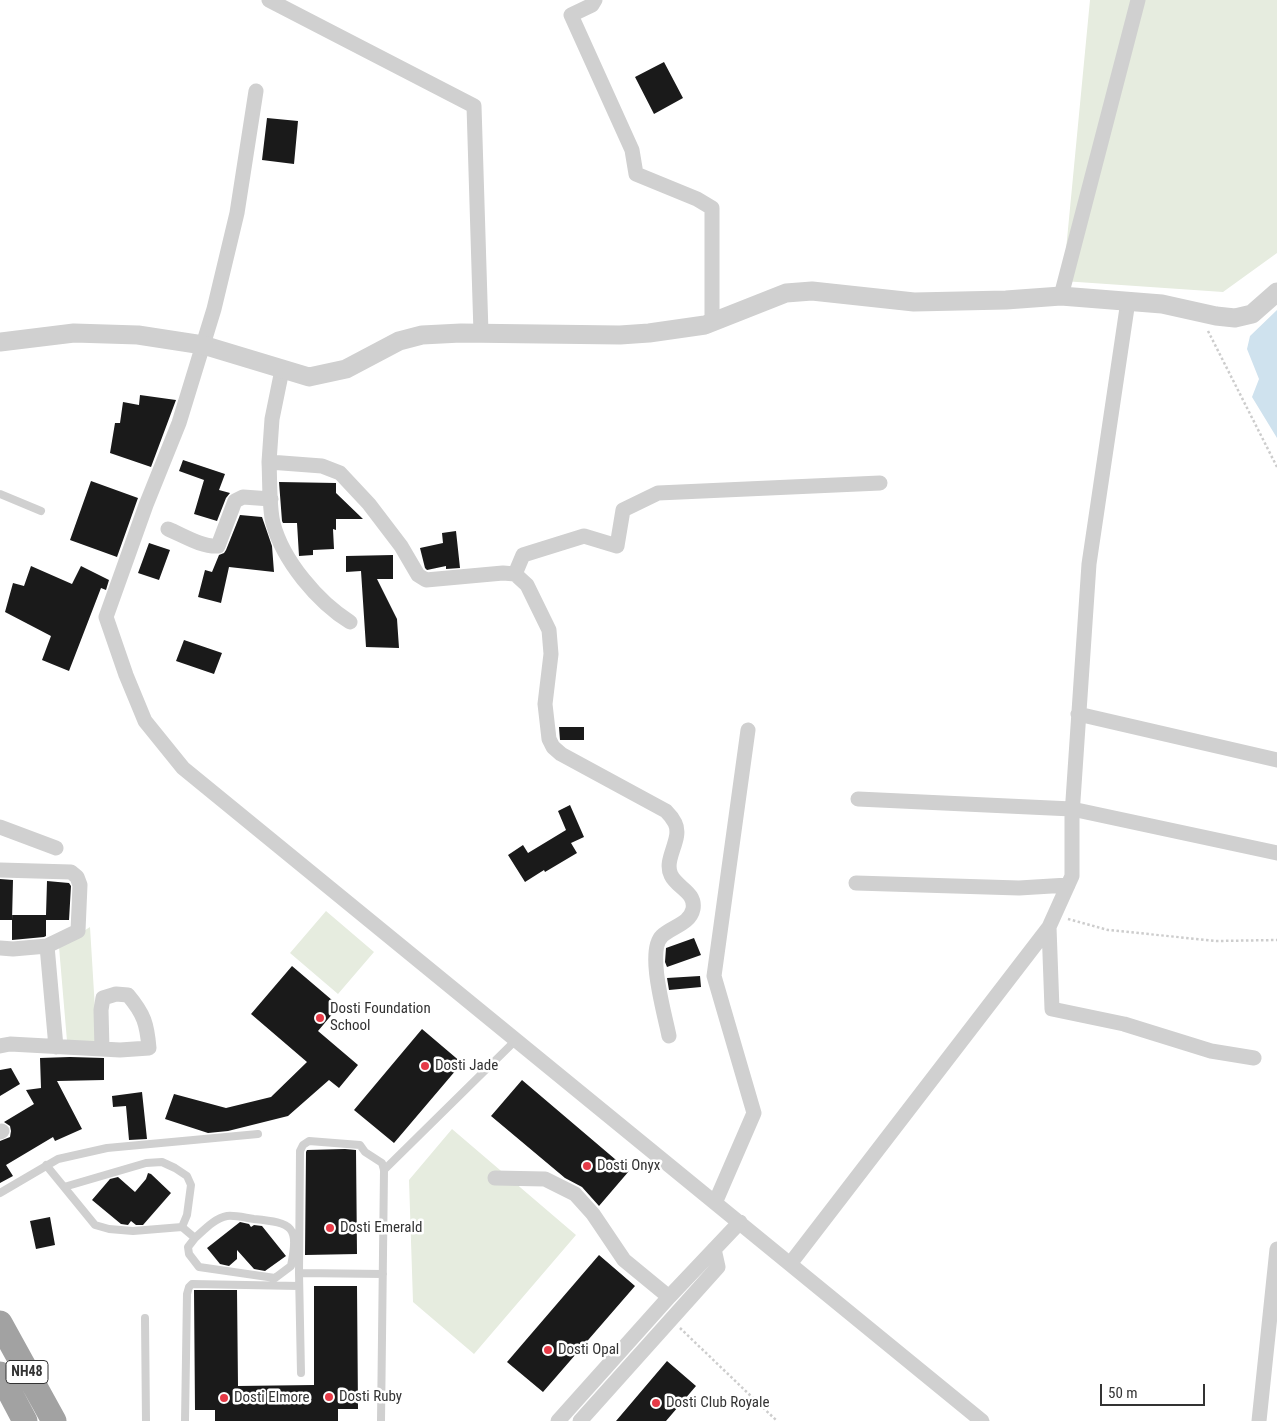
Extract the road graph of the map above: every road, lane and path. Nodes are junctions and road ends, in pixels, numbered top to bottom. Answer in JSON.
{"nodes":[{"id":1,"x":269,"y":0,"type":"edge"},
{"id":2,"x":595,"y":0,"type":"edge"},
{"id":3,"x":1138,"y":0,"type":"edge"},
{"id":4,"x":256,"y":91,"type":"dead end"},
{"id":5,"x":1277,"y":292,"type":"edge"},
{"id":6,"x":1061,"y":296,"type":"junction"},
{"id":7,"x":1128,"y":301,"type":"junction"},
{"id":8,"x":1198,"y":312,"type":"junction"},
{"id":9,"x":712,"y":322,"type":"junction"},
{"id":10,"x":482,"y":333,"type":"junction"},
{"id":11,"x":0,"y":342,"type":"edge"},
{"id":12,"x":203,"y":345,"type":"junction"},
{"id":13,"x":282,"y":370,"type":"junction"},
{"id":14,"x":269,"y":462,"type":"junction"},
{"id":15,"x":1277,"y":467,"type":"edge"},
{"id":16,"x":880,"y":483,"type":"dead end"},
{"id":17,"x":0,"y":494,"type":"edge"},
{"id":18,"x":271,"y":499,"type":"junction"},
{"id":19,"x":41,"y":511,"type":"dead end"},
{"id":20,"x":168,"y":529,"type":"dead end"},
{"id":21,"x":515,"y":574,"type":"junction"},
{"id":22,"x":350,"y":622,"type":"dead end"},
{"id":23,"x":1078,"y":714,"type":"junction"},
{"id":24,"x":748,"y":730,"type":"dead end"},
{"id":25,"x":1277,"y":760,"type":"edge"},
{"id":26,"x":858,"y":799,"type":"dead end"},
{"id":27,"x":1072,"y":809,"type":"junction"},
{"id":28,"x":0,"y":827,"type":"edge"},
{"id":29,"x":56,"y":848,"type":"dead end"},
{"id":30,"x":1277,"y":853,"type":"edge"},
{"id":31,"x":0,"y":870,"type":"edge"},
{"id":32,"x":856,"y":883,"type":"dead end"},
{"id":33,"x":1068,"y":885,"type":"junction"},
{"id":34,"x":1051,"y":921,"type":"junction"},
{"id":35,"x":1277,"y":940,"type":"edge"},
{"id":36,"x":47,"y":946,"type":"junction"},
{"id":37,"x":0,"y":948,"type":"edge"},
{"id":38,"x":670,"y":1036,"type":"dead end"},
{"id":39,"x":516,"y":1040,"type":"junction"},
{"id":40,"x":0,"y":1046,"type":"edge"},
{"id":41,"x":56,"y":1047,"type":"junction"},
{"id":42,"x":102,"y":1049,"type":"dead end"},
{"id":43,"x":1254,"y":1058,"type":"dead end"},
{"id":44,"x":258,"y":1134,"type":"dead end"},
{"id":45,"x":46,"y":1165,"type":"junction"},
{"id":46,"x":384,"y":1170,"type":"junction"},
{"id":47,"x":495,"y":1178,"type":"dead end"},
{"id":48,"x":64,"y":1187,"type":"junction"},
{"id":49,"x":0,"y":1193,"type":"edge"},
{"id":50,"x":715,"y":1203,"type":"junction"},
{"id":51,"x":740,"y":1222,"type":"junction"},
{"id":52,"x":182,"y":1226,"type":"junction"},
{"id":53,"x":195,"y":1238,"type":"junction"},
{"id":54,"x":714,"y":1249,"type":"junction"},
{"id":55,"x":1277,"y":1249,"type":"edge"},
{"id":56,"x":790,"y":1264,"type":"junction"},
{"id":57,"x":299,"y":1273,"type":"junction"},
{"id":58,"x":383,"y":1274,"type":"junction"},
{"id":59,"x":299,"y":1286,"type":"junction"},
{"id":60,"x":669,"y":1297,"type":"junction"},
{"id":61,"x":145,"y":1318,"type":"dead end"},
{"id":62,"x":671,"y":1320,"type":"junction"},
{"id":63,"x":0,"y":1322,"type":"edge"},
{"id":64,"x":301,"y":1373,"type":"dead end"},
{"id":65,"x":0,"y":1374,"type":"edge"},
{"id":66,"x":26,"y":1421,"type":"edge"},
{"id":67,"x":54,"y":1421,"type":"edge"},
{"id":68,"x":146,"y":1421,"type":"edge"},
{"id":69,"x":185,"y":1421,"type":"edge"},
{"id":70,"x":381,"y":1421,"type":"edge"},
{"id":71,"x":558,"y":1421,"type":"edge"},
{"id":72,"x":580,"y":1421,"type":"edge"},
{"id":73,"x":777,"y":1421,"type":"edge"},
{"id":74,"x":982,"y":1421,"type":"edge"},
{"id":75,"x":1259,"y":1421,"type":"edge"}],
"edges":[{"from":1,"to":10,"type":"street"},
{"from":2,"to":9,"type":"street"},
{"from":3,"to":6,"type":"street"},
{"from":4,"to":12,"type":"street"},
{"from":5,"to":8,"type":"street"},
{"from":6,"to":7,"type":"street"},
{"from":6,"to":9,"type":"street"},
{"from":7,"to":8,"type":"street"},
{"from":7,"to":23,"type":"street"},
{"from":8,"to":15,"type":"path"},
{"from":9,"to":10,"type":"street"},
{"from":10,"to":13,"type":"street"},
{"from":11,"to":12,"type":"street"},
{"from":12,"to":13,"type":"street"},
{"from":12,"to":39,"type":"street"},
{"from":13,"to":14,"type":"street"},
{"from":14,"to":18,"type":"street"},
{"from":14,"to":21,"type":"street"},
{"from":16,"to":21,"type":"street"},
{"from":17,"to":19,"type":"lane"},
{"from":18,"to":20,"type":"street"},
{"from":18,"to":22,"type":"street"},
{"from":21,"to":38,"type":"street"},
{"from":23,"to":25,"type":"street"},
{"from":23,"to":27,"type":"street"},
{"from":24,"to":50,"type":"street"},
{"from":26,"to":27,"type":"street"},
{"from":27,"to":30,"type":"street"},
{"from":27,"to":33,"type":"street"},
{"from":28,"to":29,"type":"street"},
{"from":31,"to":36,"type":"street"},
{"from":32,"to":33,"type":"street"},
{"from":33,"to":34,"type":"street"},
{"from":34,"to":35,"type":"path"},
{"from":34,"to":43,"type":"street"},
{"from":34,"to":56,"type":"street"},
{"from":36,"to":37,"type":"street"},
{"from":36,"to":41,"type":"street"},
{"from":39,"to":46,"type":"lane"},
{"from":39,"to":50,"type":"street"},
{"from":40,"to":41,"type":"street"},
{"from":41,"to":42,"type":"street"},
{"from":44,"to":45,"type":"lane"},
{"from":45,"to":48,"type":"lane"},
{"from":45,"to":49,"type":"lane"},
{"from":46,"to":57,"type":"lane"},
{"from":46,"to":58,"type":"lane"},
{"from":47,"to":60,"type":"street"},
{"from":48,"to":52,"type":"lane"},
{"from":48,"to":52,"type":"lane"},
{"from":50,"to":51,"type":"street"},
{"from":51,"to":54,"type":"street"},
{"from":51,"to":56,"type":"street"},
{"from":52,"to":53,"type":"lane"},
{"from":53,"to":53,"type":"lane"},
{"from":54,"to":60,"type":"street"},
{"from":54,"to":62,"type":"street"},
{"from":55,"to":75,"type":"street"},
{"from":56,"to":74,"type":"street"},
{"from":57,"to":58,"type":"lane"},
{"from":57,"to":59,"type":"lane"},
{"from":58,"to":70,"type":"lane"},
{"from":59,"to":64,"type":"lane"},
{"from":59,"to":69,"type":"lane"},
{"from":60,"to":71,"type":"street"},
{"from":61,"to":68,"type":"lane"},
{"from":62,"to":72,"type":"street"},
{"from":62,"to":73,"type":"path"},
{"from":63,"to":67,"type":"highway","number":"NH48"},
{"from":65,"to":66,"type":"highway","number":"NH48"}]}
